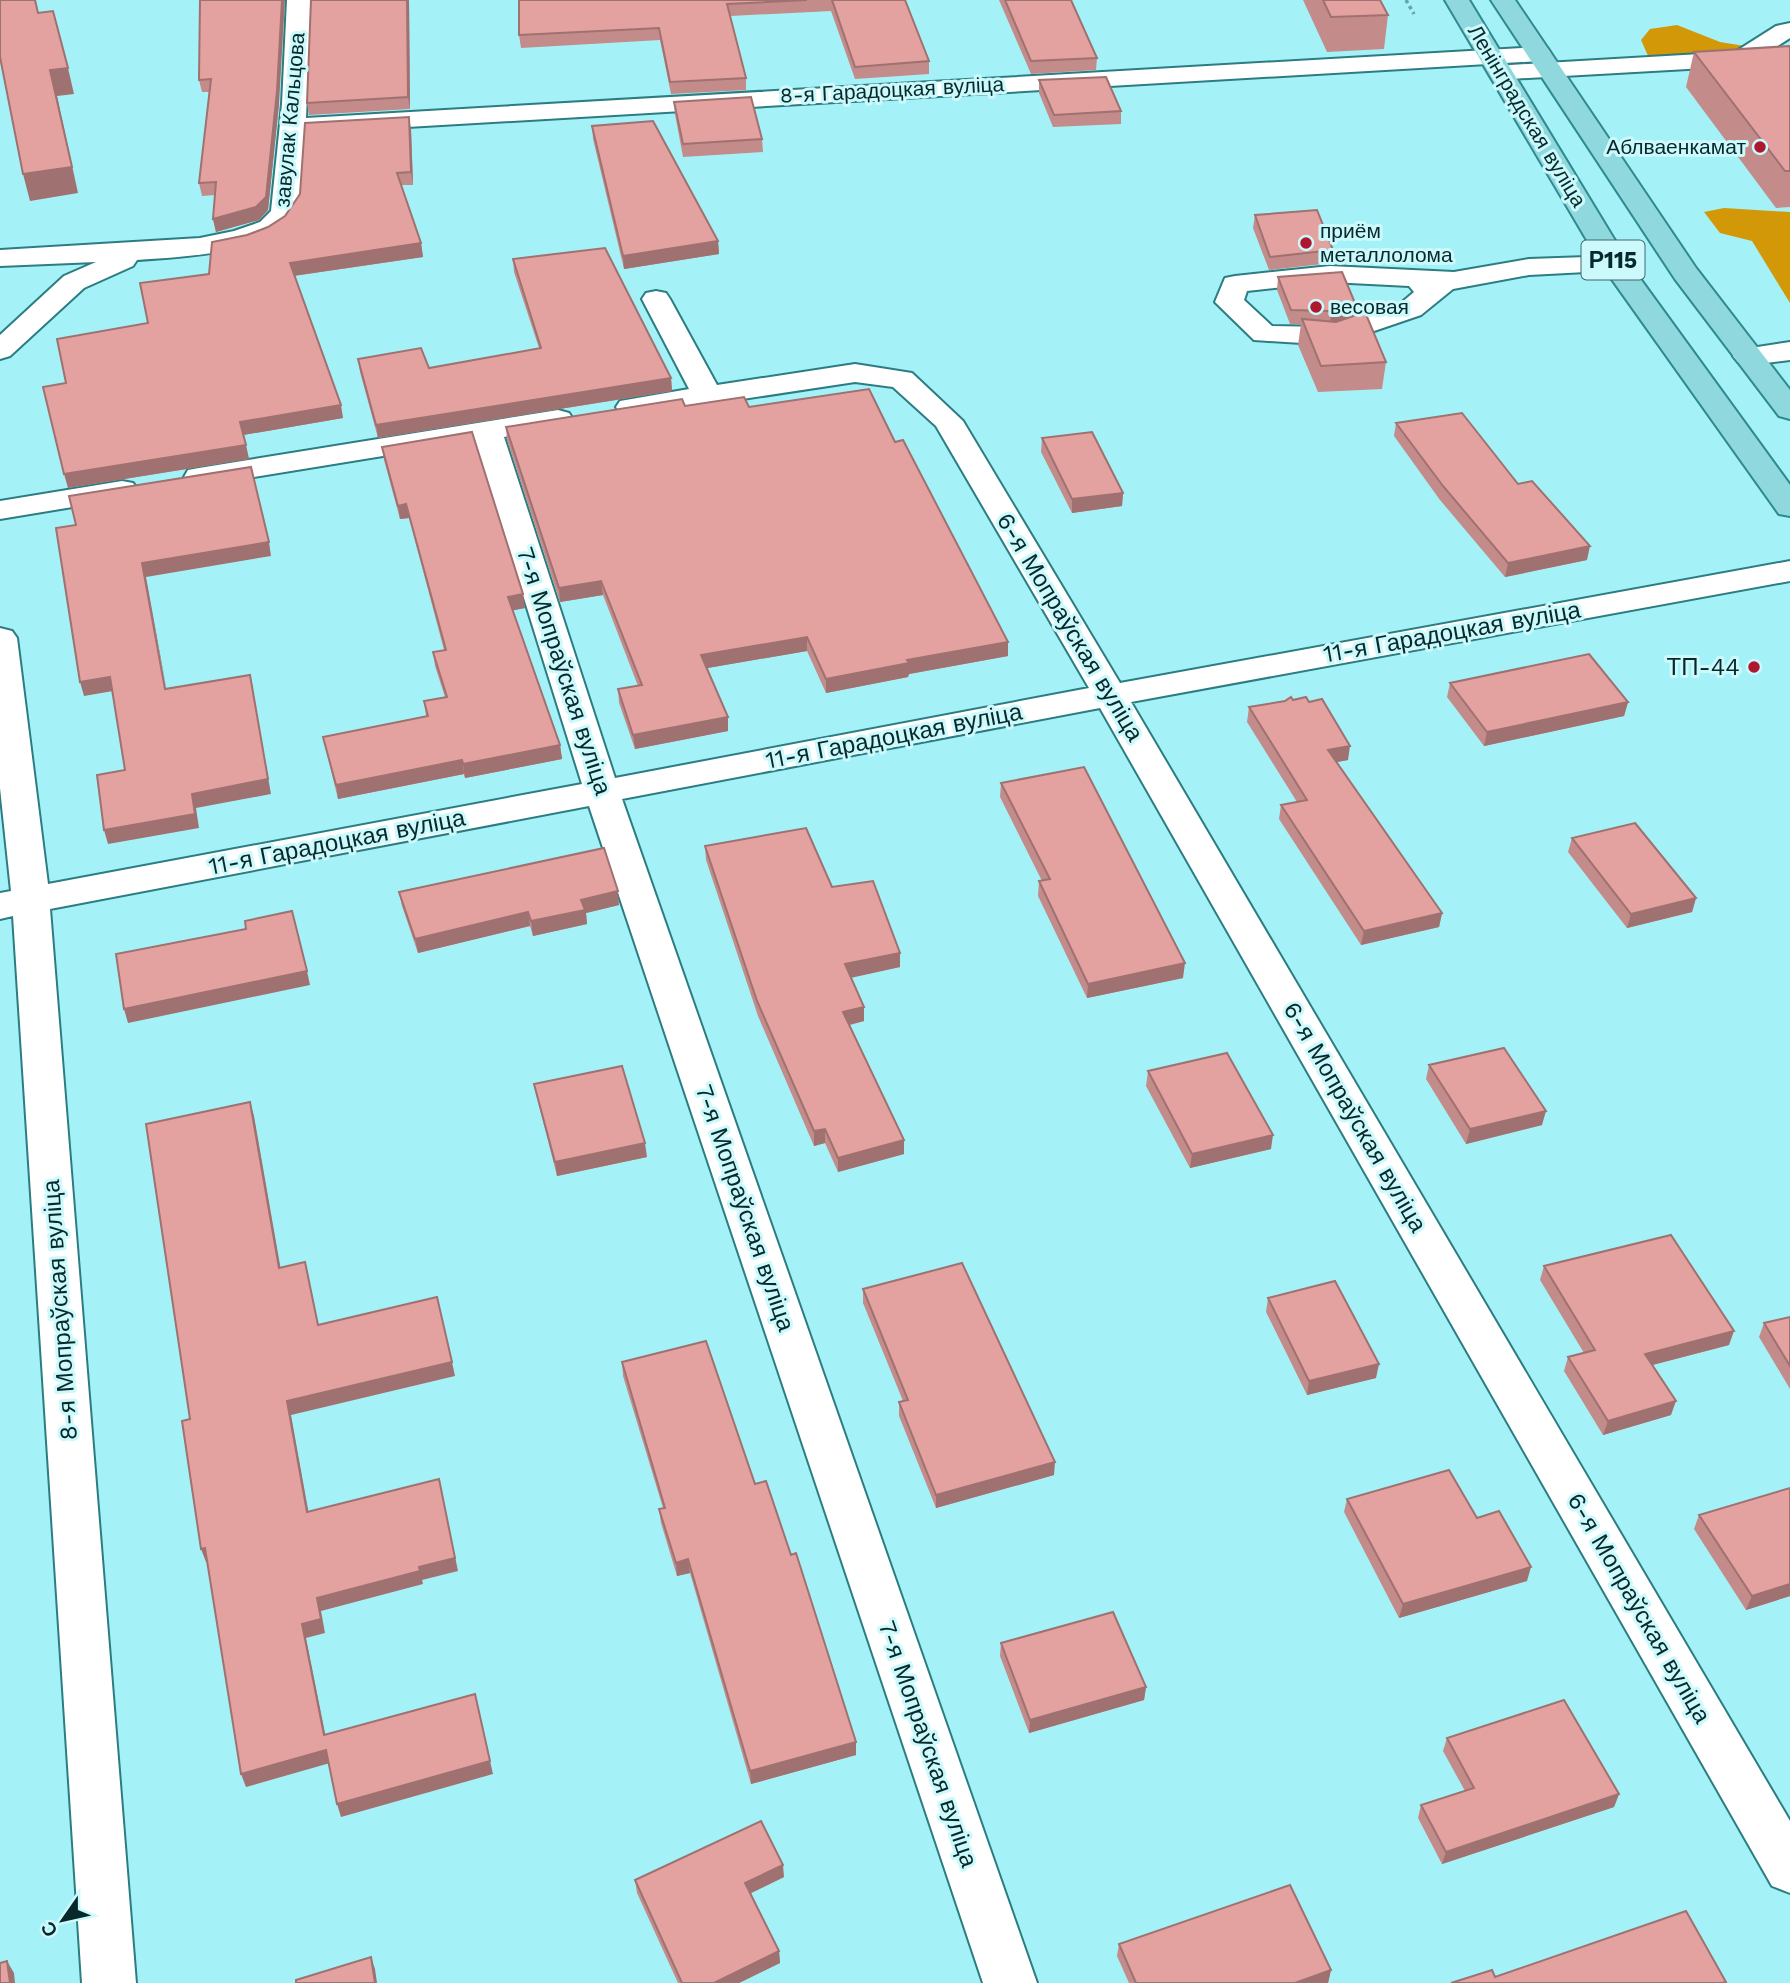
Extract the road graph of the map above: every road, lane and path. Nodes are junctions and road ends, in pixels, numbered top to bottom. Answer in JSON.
{"nodes":[{"id":1,"x":299,"y":0,"type":"edge"},
{"id":2,"x":1457,"y":0,"type":"edge"},
{"id":3,"x":1503,"y":0,"type":"edge"},
{"id":4,"x":1790,"y":30,"type":"edge"},
{"id":5,"x":1544,"y":62,"type":"junction"},
{"id":6,"x":1496,"y":64,"type":"junction"},
{"id":7,"x":294,"y":126,"type":"junction"},
{"id":8,"x":141,"y":252,"type":"junction"},
{"id":9,"x":0,"y":258,"type":"edge"},
{"id":10,"x":1615,"y":264,"type":"junction"},
{"id":11,"x":1448,"y":279,"type":"junction"},
{"id":12,"x":656,"y":299,"type":"dead end"},
{"id":13,"x":1229,"y":302,"type":"junction"},
{"id":14,"x":1348,"y":304,"type":"edge"},
{"id":15,"x":1270,"y":307,"type":"dead end"},
{"id":16,"x":0,"y":350,"type":"edge"},
{"id":17,"x":1790,"y":351,"type":"edge"},
{"id":18,"x":1748,"y":356,"type":"junction"},
{"id":19,"x":707,"y":395,"type":"junction"},
{"id":20,"x":1790,"y":410,"type":"edge"},
{"id":21,"x":487,"y":431,"type":"junction"},
{"id":22,"x":1790,"y":507,"type":"edge"},
{"id":23,"x":0,"y":510,"type":"edge"},
{"id":24,"x":1790,"y":571,"type":"edge"},
{"id":25,"x":0,"y":638,"type":"edge"},
{"id":26,"x":1110,"y":695,"type":"junction"},
{"id":27,"x":603,"y":791,"type":"junction"},
{"id":28,"x":15,"y":903,"type":"edge"},
{"id":29,"x":1790,"y":1869,"type":"edge"},
{"id":30,"x":109,"y":1983,"type":"edge"},
{"id":31,"x":1010,"y":1983,"type":"edge"}],
"edges":[{"from":1,"to":7,"type":"street","name":"завулак Кальцова"},
{"from":2,"to":6,"type":"main road","name":"Ленінградская вуліца","number":"Р115"},
{"from":3,"to":5,"type":"main road","name":"Ленінградская вуліца","number":"Р115"},
{"from":4,"to":5,"type":"street","name":"8-я Гарадоцкая вуліца"},
{"from":5,"to":6,"type":"street","name":"8-я Гарадоцкая вуліца"},
{"from":5,"to":18,"type":"main road","name":"Ленінградская вуліца","number":"Р115"},
{"from":6,"to":7,"type":"street","name":"8-я Гарадоцкая вуліца"},
{"from":6,"to":10,"type":"main road","name":"Ленінградская вуліца","number":"Р115"},
{"from":7,"to":8,"type":"street","name":"завулак Кальцова"},
{"from":8,"to":9,"type":"street"},
{"from":8,"to":16,"type":"street"},
{"from":10,"to":11,"type":"street"},
{"from":10,"to":22,"type":"main road","name":"Ленінградская вуліца","number":"Р115"},
{"from":11,"to":13,"type":"street"},
{"from":11,"to":13,"type":"street"},
{"from":11,"to":14,"type":"street"},
{"from":12,"to":19,"type":"street"},
{"from":13,"to":15,"type":"street"},
{"from":17,"to":18,"type":"street"},
{"from":18,"to":20,"type":"main road","name":"Ленінградская вуліца","number":"Р115"},
{"from":19,"to":21,"type":"street"},
{"from":19,"to":26,"type":"street","name":"6-я Мопраўская вуліца"},
{"from":21,"to":23,"type":"street"},
{"from":21,"to":27,"type":"street","name":"7-я Мопраўская вуліца"},
{"from":24,"to":26,"type":"street","name":"11-я Гарадоцкая вуліца"},
{"from":25,"to":28,"type":"street","name":"8-я Мопраўская вуліца"},
{"from":26,"to":27,"type":"street","name":"11-я Гарадоцкая вуліца"},
{"from":26,"to":29,"type":"street","name":"6-я Мопраўская вуліца"},
{"from":27,"to":28,"type":"street","name":"11-я Гарадоцкая вуліца"},
{"from":27,"to":31,"type":"street","name":"7-я Мопраўская вуліца"},
{"from":28,"to":30,"type":"street","name":"8-я Мопраўская вуліца"}]}
